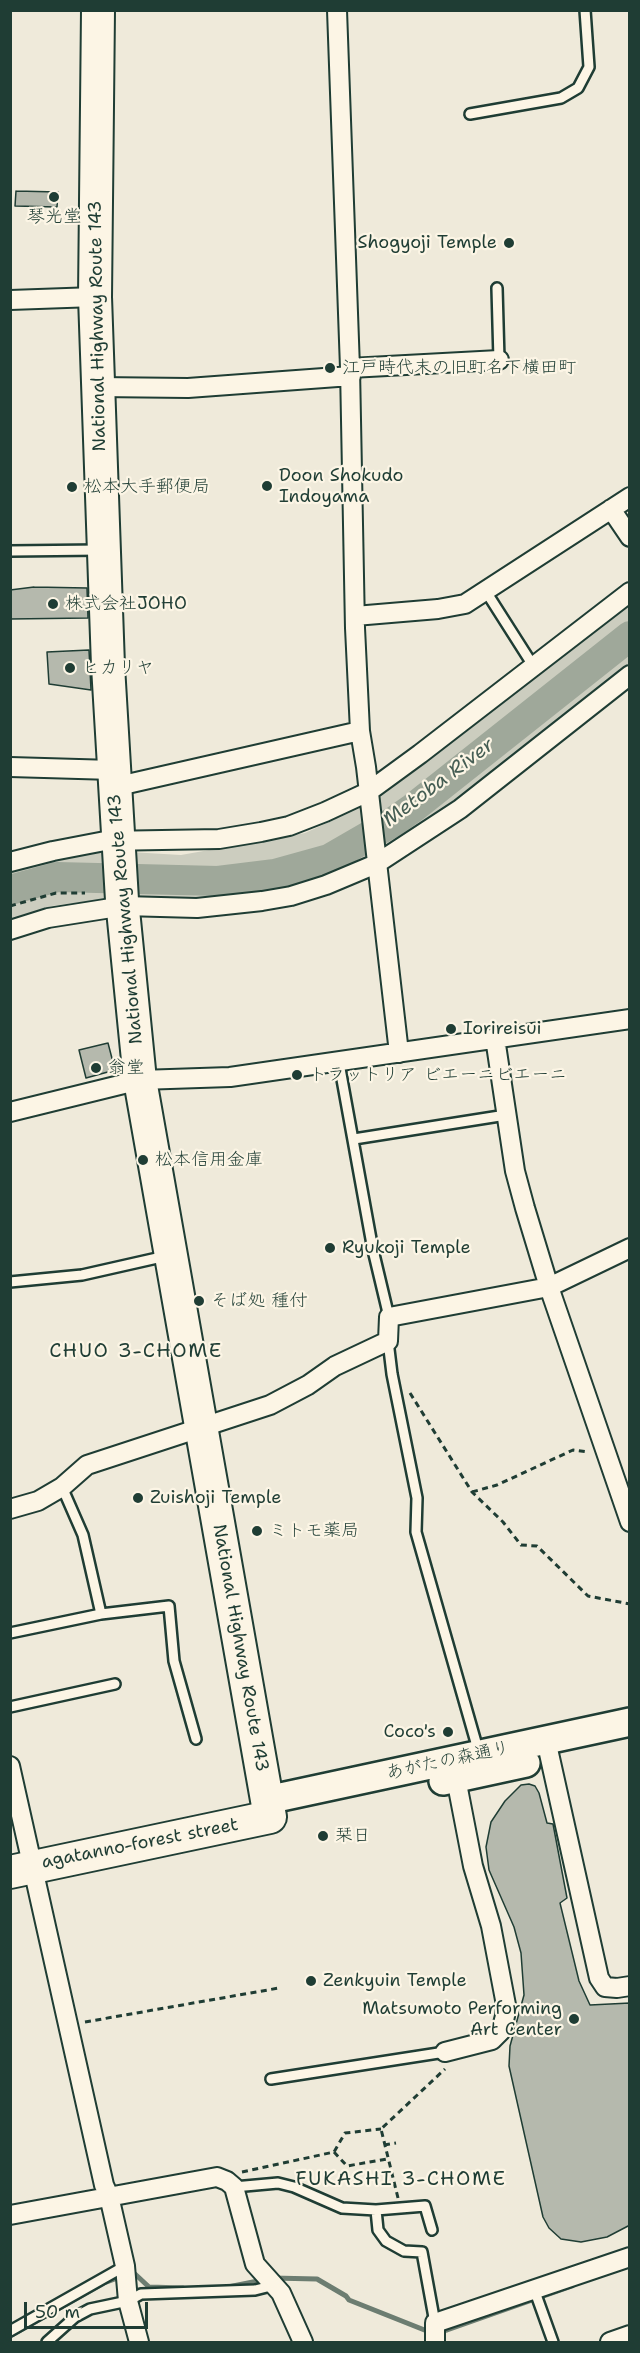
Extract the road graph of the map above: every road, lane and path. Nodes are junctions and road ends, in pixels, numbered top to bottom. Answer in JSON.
{"nodes":[{"id":1,"x":98,"y":10,"type":"edge"},
{"id":2,"x":337,"y":10,"type":"edge"},
{"id":3,"x":585,"y":10,"type":"edge"},
{"id":4,"x":470,"y":114,"type":"dead end"},
{"id":5,"x":497,"y":288,"type":"dead end"},
{"id":6,"x":95,"y":297,"type":"junction"},
{"id":7,"x":10,"y":300,"type":"edge"},
{"id":8,"x":500,"y":360,"type":"joint"},
{"id":9,"x":351,"y":372,"type":"junction"},
{"id":10,"x":98,"y":387,"type":"junction"},
{"id":11,"x":630,"y":497,"type":"edge"},
{"id":12,"x":611,"y":509,"type":"junction"},
{"id":13,"x":630,"y":537,"type":"edge"},
{"id":14,"x":103,"y":550,"type":"junction"},
{"id":15,"x":10,"y":551,"type":"edge"},
{"id":16,"x":486,"y":590,"type":"junction"},
{"id":17,"x":630,"y":592,"type":"edge"},
{"id":18,"x":355,"y":616,"type":"junction"},
{"id":19,"x":534,"y":667,"type":"junction"},
{"id":20,"x":630,"y":675,"type":"edge"},
{"id":21,"x":360,"y":732,"type":"junction"},
{"id":22,"x":10,"y":767,"type":"edge"},
{"id":23,"x":113,"y":778,"type":"junction"},
{"id":24,"x":368,"y":795,"type":"junction"},
{"id":25,"x":117,"y":843,"type":"junction"},
{"id":26,"x":376,"y":860,"type":"junction"},
{"id":27,"x":10,"y":862,"type":"edge"},
{"id":28,"x":87,"y":893,"type":"dead end"},
{"id":29,"x":123,"y":903,"type":"junction"},
{"id":30,"x":10,"y":906,"type":"edge"},
{"id":31,"x":10,"y":930,"type":"edge"},
{"id":32,"x":630,"y":1018,"type":"edge"},
{"id":33,"x":495,"y":1038,"type":"junction"},
{"id":34,"x":399,"y":1053,"type":"junction"},
{"id":35,"x":339,"y":1063,"type":"junction"},
{"id":36,"x":140,"y":1080,"type":"junction"},
{"id":37,"x":10,"y":1112,"type":"edge"},
{"id":38,"x":506,"y":1115,"type":"junction"},
{"id":39,"x":354,"y":1139,"type":"junction"},
{"id":40,"x":630,"y":1248,"type":"edge"},
{"id":41,"x":171,"y":1255,"type":"junction"},
{"id":42,"x":10,"y":1282,"type":"edge"},
{"id":43,"x":549,"y":1287,"type":"junction"},
{"id":44,"x":389,"y":1317,"type":"junction"},
{"id":45,"x":388,"y":1341,"type":"junction"},
{"id":46,"x":392,"y":1374,"type":"junction"},
{"id":47,"x":203,"y":1427,"type":"junction"},
{"id":48,"x":608,"y":1455,"type":"junction"},
{"id":49,"x":62,"y":1487,"type":"junction"},
{"id":50,"x":472,"y":1492,"type":"junction"},
{"id":51,"x":625,"y":1493,"type":"edge"},
{"id":52,"x":10,"y":1509,"type":"edge"},
{"id":53,"x":630,"y":1522,"type":"edge"},
{"id":54,"x":630,"y":1604,"type":"edge"},
{"id":55,"x":101,"y":1614,"type":"junction"},
{"id":56,"x":10,"y":1633,"type":"edge"},
{"id":57,"x":115,"y":1684,"type":"dead end"},
{"id":58,"x":10,"y":1707,"type":"edge"},
{"id":59,"x":630,"y":1722,"type":"edge"},
{"id":60,"x":196,"y":1739,"type":"dead end"},
{"id":61,"x":630,"y":1739,"type":"edge"},
{"id":62,"x":548,"y":1748,"type":"junction"},
{"id":63,"x":481,"y":1763,"type":"junction"},
{"id":64,"x":10,"y":1766,"type":"edge"},
{"id":65,"x":454,"y":1769,"type":"junction"},
{"id":66,"x":269,"y":1808,"type":"junction"},
{"id":67,"x":21,"y":1861,"type":"edge"},
{"id":68,"x":630,"y":1986,"type":"edge"},
{"id":69,"x":279,"y":1988,"type":"dead end"},
{"id":70,"x":69,"y":2025,"type":"junction"},
{"id":71,"x":445,"y":2052,"type":"junction"},
{"id":72,"x":271,"y":2079,"type":"dead end"},
{"id":73,"x":381,"y":2129,"type":"junction"},
{"id":74,"x":396,"y":2143,"type":"dead end"},
{"id":75,"x":384,"y":2145,"type":"junction"},
{"id":76,"x":334,"y":2152,"type":"junction"},
{"id":77,"x":387,"y":2159,"type":"junction"},
{"id":78,"x":217,"y":2177,"type":"junction"},
{"id":79,"x":234,"y":2187,"type":"junction"},
{"id":80,"x":109,"y":2196,"type":"junction"},
{"id":81,"x":401,"y":2208,"type":"junction"},
{"id":82,"x":376,"y":2210,"type":"junction"},
{"id":83,"x":10,"y":2215,"type":"edge"},
{"id":84,"x":432,"y":2230,"type":"dead end"},
{"id":85,"x":629,"y":2258,"type":"edge"},
{"id":86,"x":269,"y":2280,"type":"junction"},
{"id":87,"x":126,"y":2283,"type":"junction"},
{"id":88,"x":536,"y":2293,"type":"junction"},
{"id":89,"x":10,"y":2331,"type":"edge"},
{"id":90,"x":435,"y":2334,"type":"edge"},
{"id":91,"x":630,"y":2335,"type":"edge"},
{"id":92,"x":47,"y":2343,"type":"edge"},
{"id":93,"x":139,"y":2343,"type":"edge"},
{"id":94,"x":303,"y":2343,"type":"edge"},
{"id":95,"x":553,"y":2343,"type":"edge"},
{"id":96,"x":610,"y":2343,"type":"edge"}],
"edges":[{"from":1,"to":6,"type":"highway","name":"National Highway Route 143"},
{"from":2,"to":9,"type":"street"},
{"from":3,"to":4,"type":"lane"},
{"from":5,"to":8,"type":"lane"},
{"from":6,"to":7,"type":"street"},
{"from":6,"to":10,"type":"highway","name":"National Highway Route 143"},
{"from":8,"to":9,"type":"street"},
{"from":9,"to":10,"type":"street"},
{"from":9,"to":18,"type":"street"},
{"from":10,"to":14,"type":"highway","name":"National Highway Route 143"},
{"from":11,"to":12,"type":"street"},
{"from":12,"to":13,"type":"street"},
{"from":12,"to":16,"type":"street"},
{"from":14,"to":15,"type":"lane"},
{"from":14,"to":23,"type":"highway","name":"National Highway Route 143"},
{"from":16,"to":18,"type":"street"},
{"from":16,"to":19,"type":"lane"},
{"from":17,"to":19,"type":"street"},
{"from":18,"to":21,"type":"street"},
{"from":19,"to":24,"type":"street"},
{"from":20,"to":26,"type":"street"},
{"from":21,"to":23,"type":"street"},
{"from":21,"to":24,"type":"street"},
{"from":22,"to":23,"type":"street"},
{"from":23,"to":25,"type":"highway","name":"National Highway Route 143"},
{"from":24,"to":25,"type":"street"},
{"from":24,"to":26,"type":"street"},
{"from":25,"to":27,"type":"street"},
{"from":25,"to":29,"type":"highway","name":"National Highway Route 143"},
{"from":26,"to":29,"type":"street"},
{"from":26,"to":34,"type":"street"},
{"from":28,"to":30,"type":"path"},
{"from":29,"to":31,"type":"street"},
{"from":29,"to":36,"type":"highway","name":"National Highway Route 143"},
{"from":32,"to":33,"type":"street"},
{"from":33,"to":34,"type":"street"},
{"from":33,"to":38,"type":"street"},
{"from":34,"to":35,"type":"street"},
{"from":35,"to":36,"type":"street"},
{"from":35,"to":39,"type":"lane"},
{"from":36,"to":37,"type":"street"},
{"from":36,"to":41,"type":"highway","name":"National Highway Route 143"},
{"from":38,"to":39,"type":"lane"},
{"from":38,"to":43,"type":"street"},
{"from":39,"to":44,"type":"lane"},
{"from":40,"to":43,"type":"street"},
{"from":41,"to":42,"type":"lane"},
{"from":41,"to":47,"type":"highway","name":"National Highway Route 143"},
{"from":43,"to":44,"type":"street"},
{"from":43,"to":48,"type":"street"},
{"from":44,"to":45,"type":"street"},
{"from":45,"to":46,"type":"lane"},
{"from":45,"to":47,"type":"street"},
{"from":46,"to":50,"type":"path"},
{"from":46,"to":63,"type":"lane"},
{"from":47,"to":49,"type":"street"},
{"from":47,"to":66,"type":"highway","name":"National Highway Route 143"},
{"from":48,"to":50,"type":"path"},
{"from":48,"to":51,"type":"street"},
{"from":49,"to":52,"type":"street"},
{"from":49,"to":55,"type":"lane"},
{"from":50,"to":54,"type":"path"},
{"from":51,"to":53,"type":"street"},
{"from":55,"to":56,"type":"lane"},
{"from":55,"to":60,"type":"lane"},
{"from":57,"to":58,"type":"lane"},
{"from":59,"to":62,"type":"main road","name":"あがたの森通り"},
{"from":61,"to":62,"type":"main road","name":"あがたの森通り"},
{"from":62,"to":63,"type":"main road","name":"あがたの森通り"},
{"from":62,"to":68,"type":"street"},
{"from":63,"to":65,"type":"main road","name":"あがたの森通り"},
{"from":64,"to":67,"type":"street"},
{"from":65,"to":66,"type":"main road","name":"あがたの森通り"},
{"from":65,"to":71,"type":"street"},
{"from":66,"to":67,"type":"highway","name":"agatanno-forest street"},
{"from":67,"to":70,"type":"street"},
{"from":69,"to":70,"type":"path"},
{"from":70,"to":80,"type":"street"},
{"from":71,"to":72,"type":"lane"},
{"from":71,"to":73,"type":"path"},
{"from":73,"to":75,"type":"path"},
{"from":73,"to":76,"type":"path"},
{"from":74,"to":75,"type":"path"},
{"from":75,"to":77,"type":"path"},
{"from":76,"to":77,"type":"path"},
{"from":76,"to":78,"type":"path"},
{"from":77,"to":81,"type":"path"},
{"from":78,"to":79,"type":"street"},
{"from":78,"to":80,"type":"street"},
{"from":79,"to":82,"type":"lane"},
{"from":79,"to":86,"type":"street"},
{"from":80,"to":83,"type":"street"},
{"from":80,"to":87,"type":"street"},
{"from":81,"to":82,"type":"lane"},
{"from":81,"to":84,"type":"lane"},
{"from":82,"to":90,"type":"lane"},
{"from":85,"to":88,"type":"street"},
{"from":86,"to":87,"type":"lane"},
{"from":86,"to":94,"type":"street"},
{"from":87,"to":89,"type":"lane"},
{"from":87,"to":92,"type":"lane"},
{"from":87,"to":93,"type":"street"},
{"from":88,"to":90,"type":"street"},
{"from":88,"to":95,"type":"lane"},
{"from":91,"to":96,"type":"street"}]}
